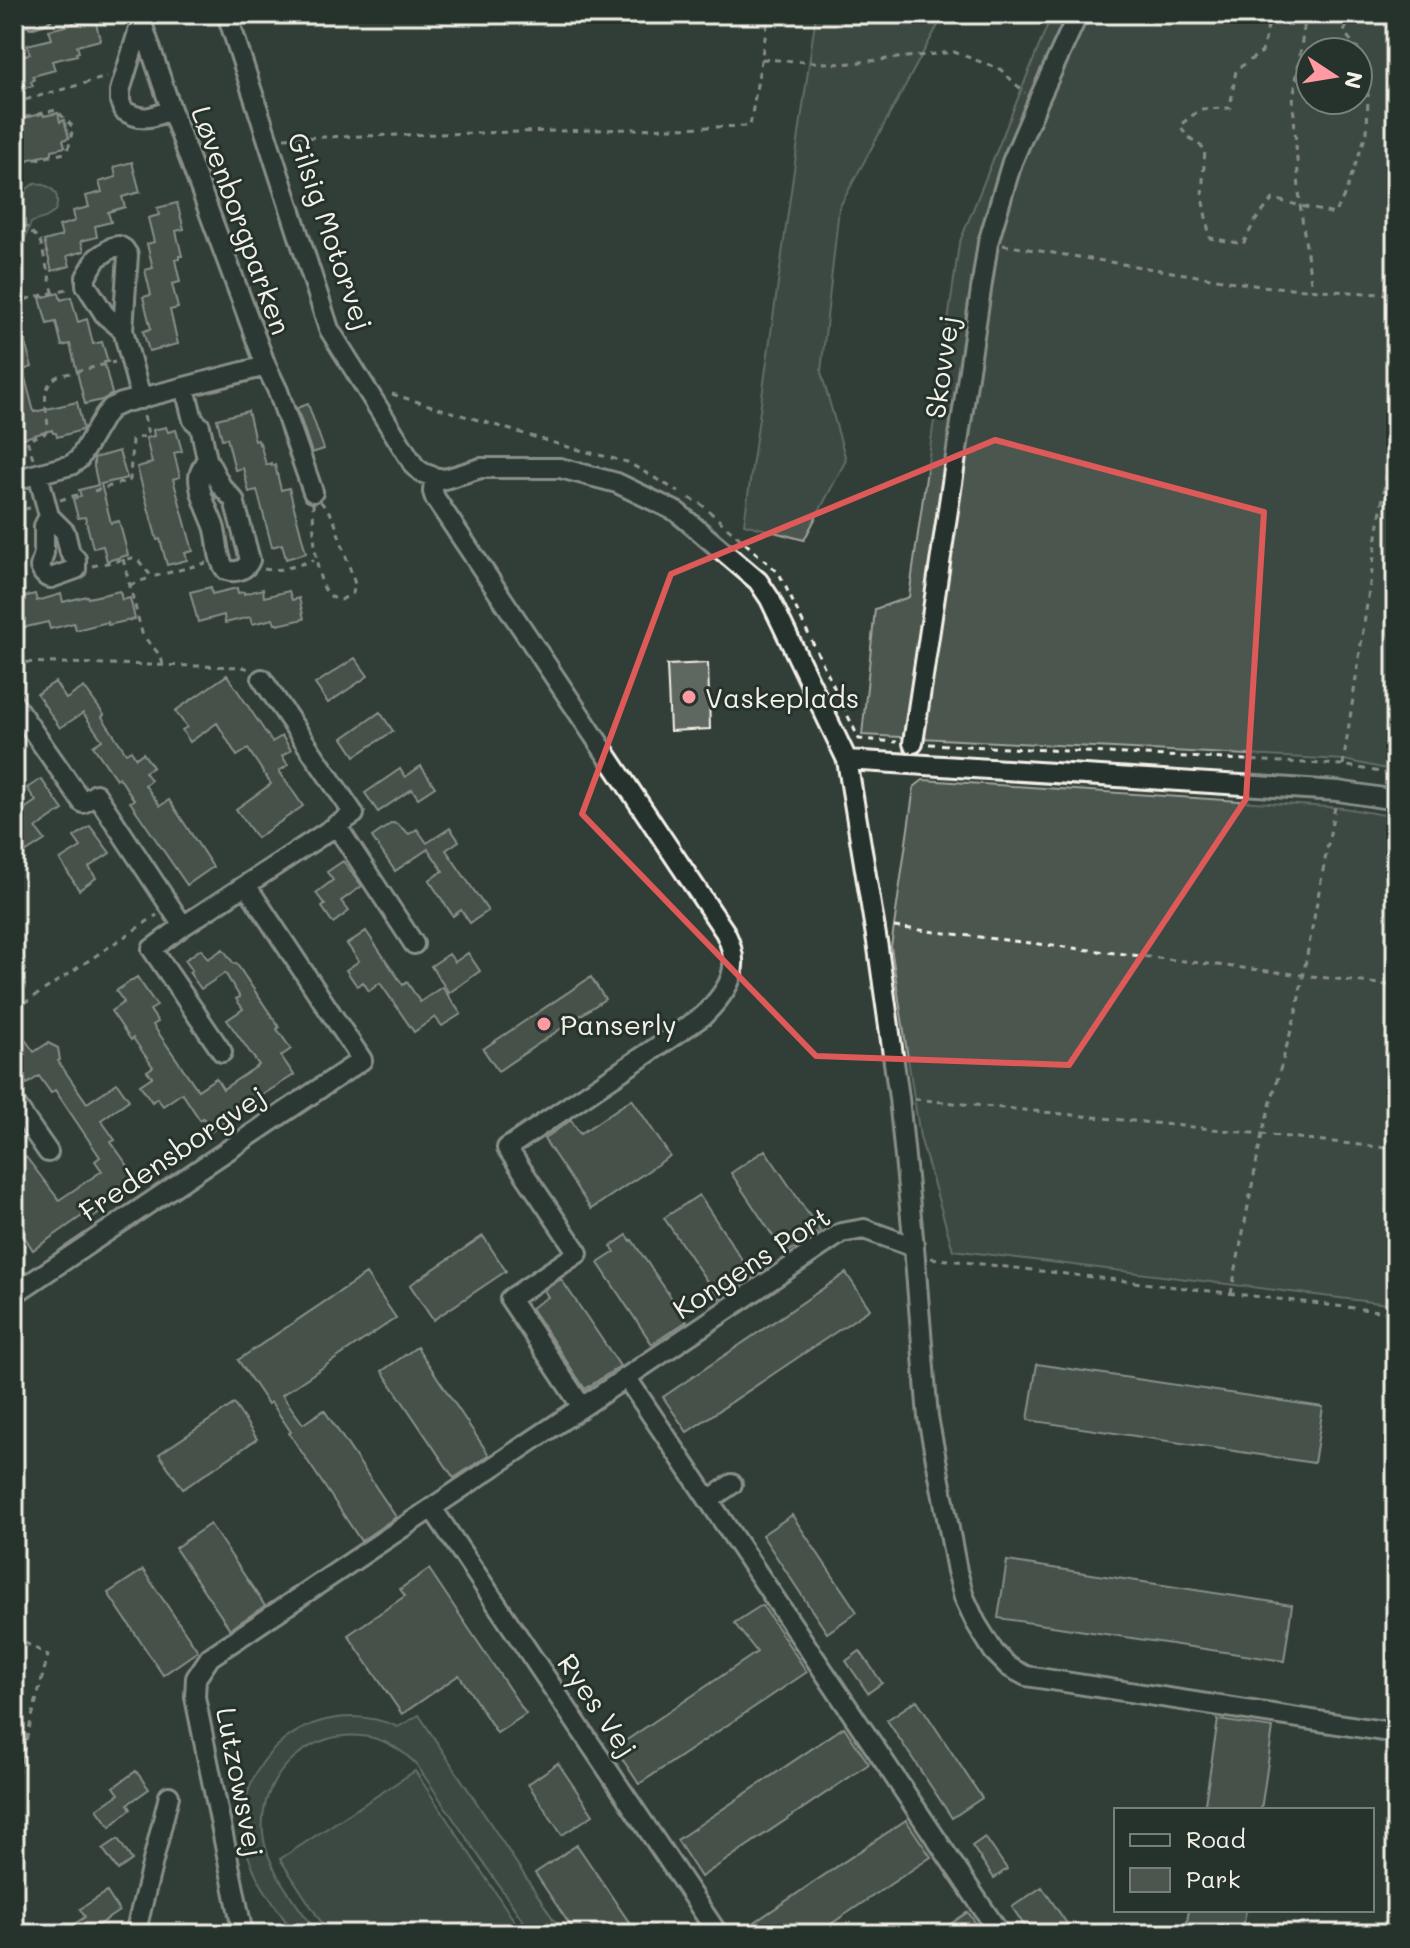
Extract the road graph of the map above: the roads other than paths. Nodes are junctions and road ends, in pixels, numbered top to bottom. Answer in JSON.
{"nodes":[{"id":1,"x":25,"y":14,"type":"edge"},
{"id":2,"x":42,"y":14,"type":"edge"},
{"id":3,"x":227,"y":14,"type":"edge"},
{"id":4,"x":1078,"y":14,"type":"edge"},
{"id":5,"x":140,"y":18,"type":"edge"},
{"id":6,"x":171,"y":109,"type":"junction"},
{"id":7,"x":123,"y":330,"type":"junction"},
{"id":8,"x":266,"y":366,"type":"junction"},
{"id":9,"x":185,"y":388,"type":"junction"},
{"id":10,"x":141,"y":399,"type":"junction"},
{"id":11,"x":207,"y":459,"type":"junction"},
{"id":12,"x":38,"y":474,"type":"junction"},
{"id":13,"x":434,"y":477,"type":"junction"},
{"id":14,"x":14,"y":480,"type":"edge"},
{"id":15,"x":313,"y":492,"type":"road end"},
{"id":16,"x":49,"y":516,"type":"junction"},
{"id":17,"x":262,"y":679,"type":"road end"},
{"id":18,"x":14,"y":704,"type":"edge"},
{"id":19,"x":913,"y":743,"type":"road end"},
{"id":20,"x":847,"y":760,"type":"junction"},
{"id":21,"x":1396,"y":800,"type":"edge"},
{"id":22,"x":336,"y":825,"type":"junction"},
{"id":23,"x":246,"y":885,"type":"junction"},
{"id":24,"x":183,"y":926,"type":"junction"},
{"id":25,"x":414,"y":944,"type":"dead end"},
{"id":26,"x":222,"y":1052,"type":"dead end"},
{"id":27,"x":14,"y":1103,"type":"edge"},
{"id":28,"x":48,"y":1152,"type":"dead end"},
{"id":29,"x":914,"y":1247,"type":"junction"},
{"id":30,"x":14,"y":1294,"type":"edge"},
{"id":31,"x":626,"y":1377,"type":"junction"},
{"id":32,"x":582,"y":1407,"type":"junction"},
{"id":33,"x":732,"y":1484,"type":"dead end"},
{"id":34,"x":709,"y":1500,"type":"junction"},
{"id":35,"x":432,"y":1508,"type":"junction"},
{"id":36,"x":1396,"y":1733,"type":"edge"},
{"id":37,"x":169,"y":1796,"type":"dead end"},
{"id":38,"x":135,"y":1934,"type":"edge"},
{"id":39,"x":243,"y":1934,"type":"edge"},
{"id":40,"x":718,"y":1934,"type":"edge"},
{"id":41,"x":1000,"y":1934,"type":"edge"}],
"edges":[{"from":1,"to":2,"type":"street"},
{"from":3,"to":13,"type":"street","name":"Gilsig Motorvej"},
{"from":4,"to":19,"type":"street","name":"Skovvej"},
{"from":5,"to":6,"type":"street","name":"Løvenborgparken"},
{"from":5,"to":6,"type":"street"},
{"from":6,"to":8,"type":"street","name":"Løvenborgparken"},
{"from":7,"to":7,"type":"street"},
{"from":7,"to":10,"type":"street"},
{"from":8,"to":9,"type":"street","name":"Løvenborgparken"},
{"from":8,"to":15,"type":"street"},
{"from":9,"to":10,"type":"street","name":"Løvenborgparken"},
{"from":9,"to":11,"type":"street"},
{"from":10,"to":12,"type":"street","name":"Løvenborgparken"},
{"from":11,"to":11,"type":"street"},
{"from":12,"to":14,"type":"street","name":"Løvenborgparken"},
{"from":12,"to":16,"type":"street"},
{"from":13,"to":20,"type":"street"},
{"from":13,"to":32,"type":"street"},
{"from":16,"to":16,"type":"street"},
{"from":17,"to":22,"type":"street"},
{"from":18,"to":24,"type":"street"},
{"from":20,"to":21,"type":"street"},
{"from":20,"to":29,"type":"street"},
{"from":22,"to":23,"type":"street"},
{"from":22,"to":25,"type":"street"},
{"from":23,"to":24,"type":"street"},
{"from":23,"to":30,"type":"street","name":"Fredensborgvej"},
{"from":24,"to":26,"type":"street"},
{"from":27,"to":28,"type":"street"},
{"from":29,"to":31,"type":"street","name":"Kongens Port"},
{"from":29,"to":36,"type":"street"},
{"from":31,"to":32,"type":"street","name":"Kongens Port"},
{"from":31,"to":34,"type":"street"},
{"from":32,"to":35,"type":"street","name":"Kongens Port"},
{"from":33,"to":34,"type":"street"},
{"from":34,"to":41,"type":"street"},
{"from":35,"to":39,"type":"street","name":"Lutzowsvej"},
{"from":35,"to":40,"type":"street","name":"Ryes Vej"},
{"from":37,"to":38,"type":"street"}]}
